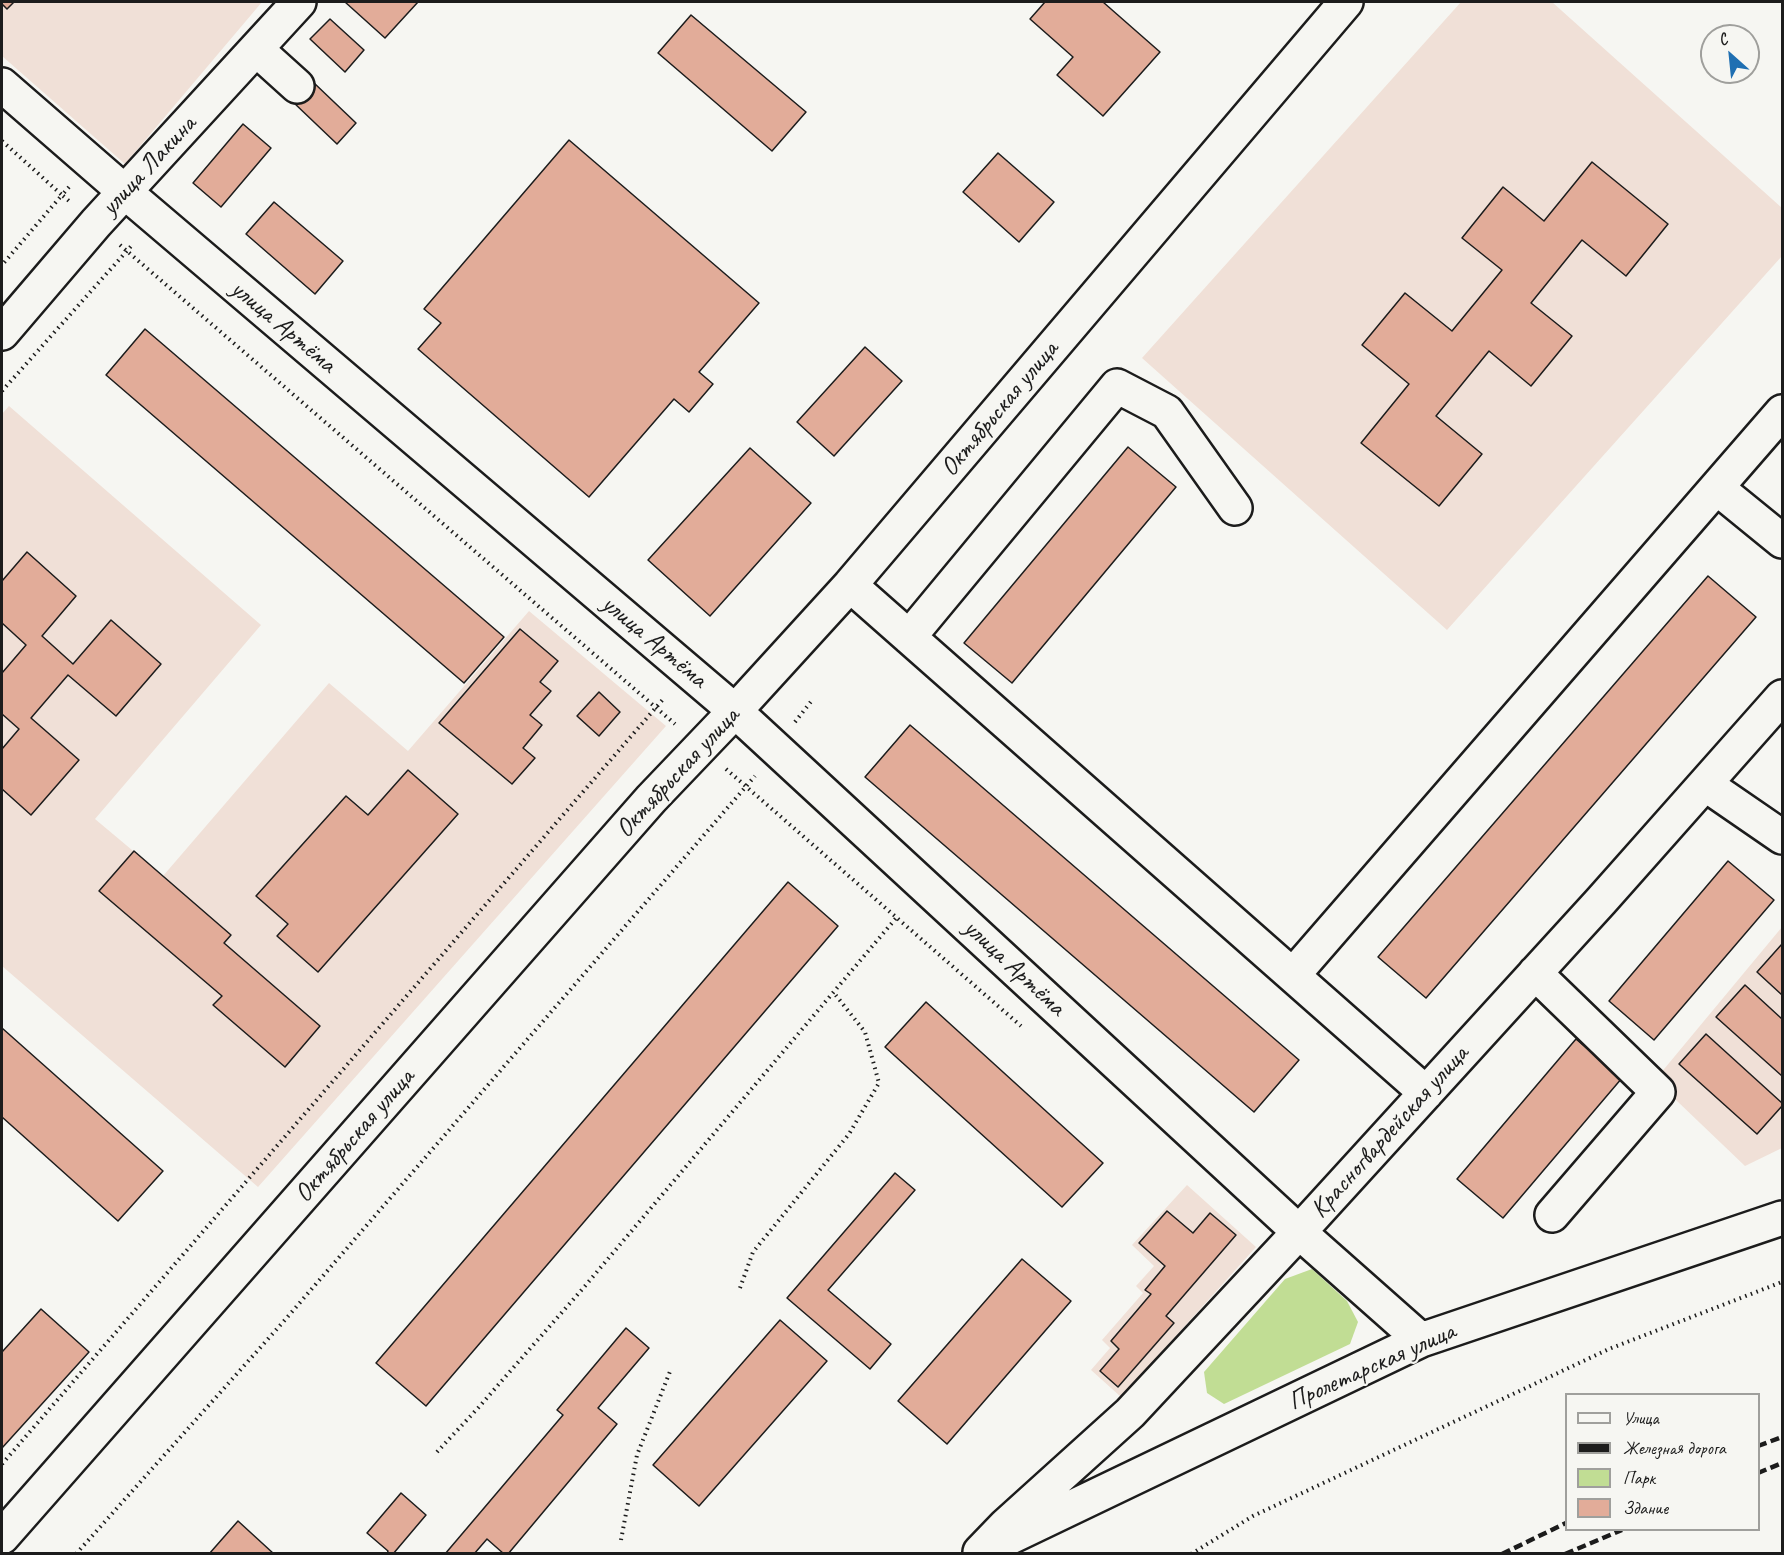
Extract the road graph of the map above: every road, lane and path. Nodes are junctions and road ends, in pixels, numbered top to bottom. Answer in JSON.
{"nodes":[{"id":1,"x":299,"y":2,"type":"edge"},
{"id":2,"x":1346,"y":2,"type":"edge"},
{"id":3,"x":256,"y":49,"type":"junction"},
{"id":4,"x":2,"y":85,"type":"edge"},
{"id":5,"x":297,"y":86,"type":"dead end"},
{"id":6,"x":2,"y":141,"type":"edge"},
{"id":7,"x":90,"y":162,"type":"junction"},
{"id":8,"x":124,"y":192,"type":"junction"},
{"id":9,"x":62,"y":195,"type":"junction"},
{"id":10,"x":155,"y":218,"type":"junction"},
{"id":11,"x":96,"y":223,"type":"junction"},
{"id":12,"x":127,"y":251,"type":"junction"},
{"id":13,"x":2,"y":265,"type":"edge"},
{"id":14,"x":2,"y":333,"type":"edge"},
{"id":15,"x":2,"y":391,"type":"edge"},
{"id":16,"x":1782,"y":412,"type":"edge"},
{"id":17,"x":1717,"y":488,"type":"junction"},
{"id":18,"x":1235,"y":508,"type":"dead end"},
{"id":19,"x":1782,"y":541,"type":"edge"},
{"id":20,"x":850,"y":585,"type":"junction"},
{"id":21,"x":909,"y":637,"type":"junction"},
{"id":22,"x":688,"y":671,"type":"junction"},
{"id":23,"x":1782,"y":697,"type":"edge"},
{"id":24,"x":813,"y":699,"type":"dead end"},
{"id":25,"x":656,"y":708,"type":"junction"},
{"id":26,"x":735,"y":711,"type":"junction"},
{"id":27,"x":701,"y":747,"type":"junction"},
{"id":28,"x":776,"y":748,"type":"junction"},
{"id":29,"x":1705,"y":784,"type":"junction"},
{"id":30,"x":747,"y":787,"type":"junction"},
{"id":31,"x":1782,"y":837,"type":"edge"},
{"id":32,"x":897,"y":917,"type":"junction"},
{"id":33,"x":1535,"y":973,"type":"junction"},
{"id":34,"x":1293,"y":975,"type":"junction"},
{"id":35,"x":834,"y":993,"type":"junction"},
{"id":36,"x":1022,"y":1027,"type":"dead end"},
{"id":37,"x":1426,"y":1093,"type":"junction"},
{"id":38,"x":1552,"y":1215,"type":"dead end"},
{"id":39,"x":1782,"y":1218,"type":"edge"},
{"id":40,"x":1299,"y":1232,"type":"junction"},
{"id":41,"x":1782,"y":1282,"type":"edge"},
{"id":42,"x":740,"y":1288,"type":"dead end"},
{"id":43,"x":1421,"y":1340,"type":"junction"},
{"id":44,"x":671,"y":1369,"type":"dead end"},
{"id":45,"x":437,"y":1452,"type":"dead end"},
{"id":46,"x":2,"y":1464,"type":"edge"},
{"id":47,"x":2,"y":1537,"type":"edge"},
{"id":48,"x":621,"y":1540,"type":"dead end"},
{"id":49,"x":979,"y":1553,"type":"edge"},
{"id":50,"x":76,"y":1554,"type":"edge"},
{"id":51,"x":1191,"y":1554,"type":"edge"}],
"edges":[{"from":1,"to":3,"type":"street","name":"улица Лакина"},
{"from":2,"to":20,"type":"street","name":"Октябрьская улица"},
{"from":3,"to":5,"type":"street"},
{"from":3,"to":8,"type":"street","name":"улица Лакина"},
{"from":4,"to":7,"type":"street","name":"улица Артёма"},
{"from":6,"to":9,"type":"path"},
{"from":7,"to":8,"type":"street","name":"улица Артёма"},
{"from":7,"to":9,"type":"path"},
{"from":8,"to":10,"type":"street","name":"улица Артёма"},
{"from":8,"to":11,"type":"street","name":"улица Лакина"},
{"from":9,"to":11,"type":"path"},
{"from":9,"to":13,"type":"path"},
{"from":10,"to":12,"type":"path"},
{"from":10,"to":22,"type":"street","name":"улица Артёма"},
{"from":11,"to":12,"type":"path"},
{"from":11,"to":14,"type":"street","name":"улица Лакина"},
{"from":12,"to":15,"type":"path"},
{"from":12,"to":25,"type":"path"},
{"from":16,"to":17,"type":"street"},
{"from":17,"to":19,"type":"street"},
{"from":17,"to":34,"type":"street"},
{"from":18,"to":21,"type":"street"},
{"from":20,"to":21,"type":"street"},
{"from":20,"to":26,"type":"street","name":"Октябрьская улица"},
{"from":21,"to":34,"type":"street"},
{"from":22,"to":25,"type":"path"},
{"from":22,"to":26,"type":"street","name":"улица Артёма"},
{"from":23,"to":29,"type":"street","name":"Красногвардейская улица"},
{"from":24,"to":28,"type":"path"},
{"from":25,"to":27,"type":"path"},
{"from":25,"to":46,"type":"path"},
{"from":26,"to":27,"type":"street","name":"Октябрьская улица"},
{"from":26,"to":28,"type":"street","name":"улица Артёма"},
{"from":27,"to":30,"type":"path"},
{"from":27,"to":47,"type":"street","name":"Октябрьская улица"},
{"from":28,"to":30,"type":"path"},
{"from":28,"to":40,"type":"street","name":"улица Артёма"},
{"from":29,"to":31,"type":"street"},
{"from":29,"to":33,"type":"street","name":"Красногвардейская улица"},
{"from":30,"to":32,"type":"path"},
{"from":30,"to":50,"type":"path"},
{"from":32,"to":35,"type":"path"},
{"from":32,"to":36,"type":"path"},
{"from":33,"to":37,"type":"street","name":"Красногвардейская улица"},
{"from":33,"to":38,"type":"street"},
{"from":34,"to":37,"type":"street"},
{"from":35,"to":42,"type":"path"},
{"from":35,"to":45,"type":"path"},
{"from":37,"to":40,"type":"street","name":"Красногвардейская улица"},
{"from":39,"to":43,"type":"street","name":"Пролетарская улица"},
{"from":40,"to":43,"type":"street","name":"улица Артёма"},
{"from":40,"to":49,"type":"street","name":"Красногвардейская улица"},
{"from":41,"to":51,"type":"path"},
{"from":43,"to":49,"type":"street","name":"Пролетарская улица"},
{"from":44,"to":48,"type":"path"}]}
